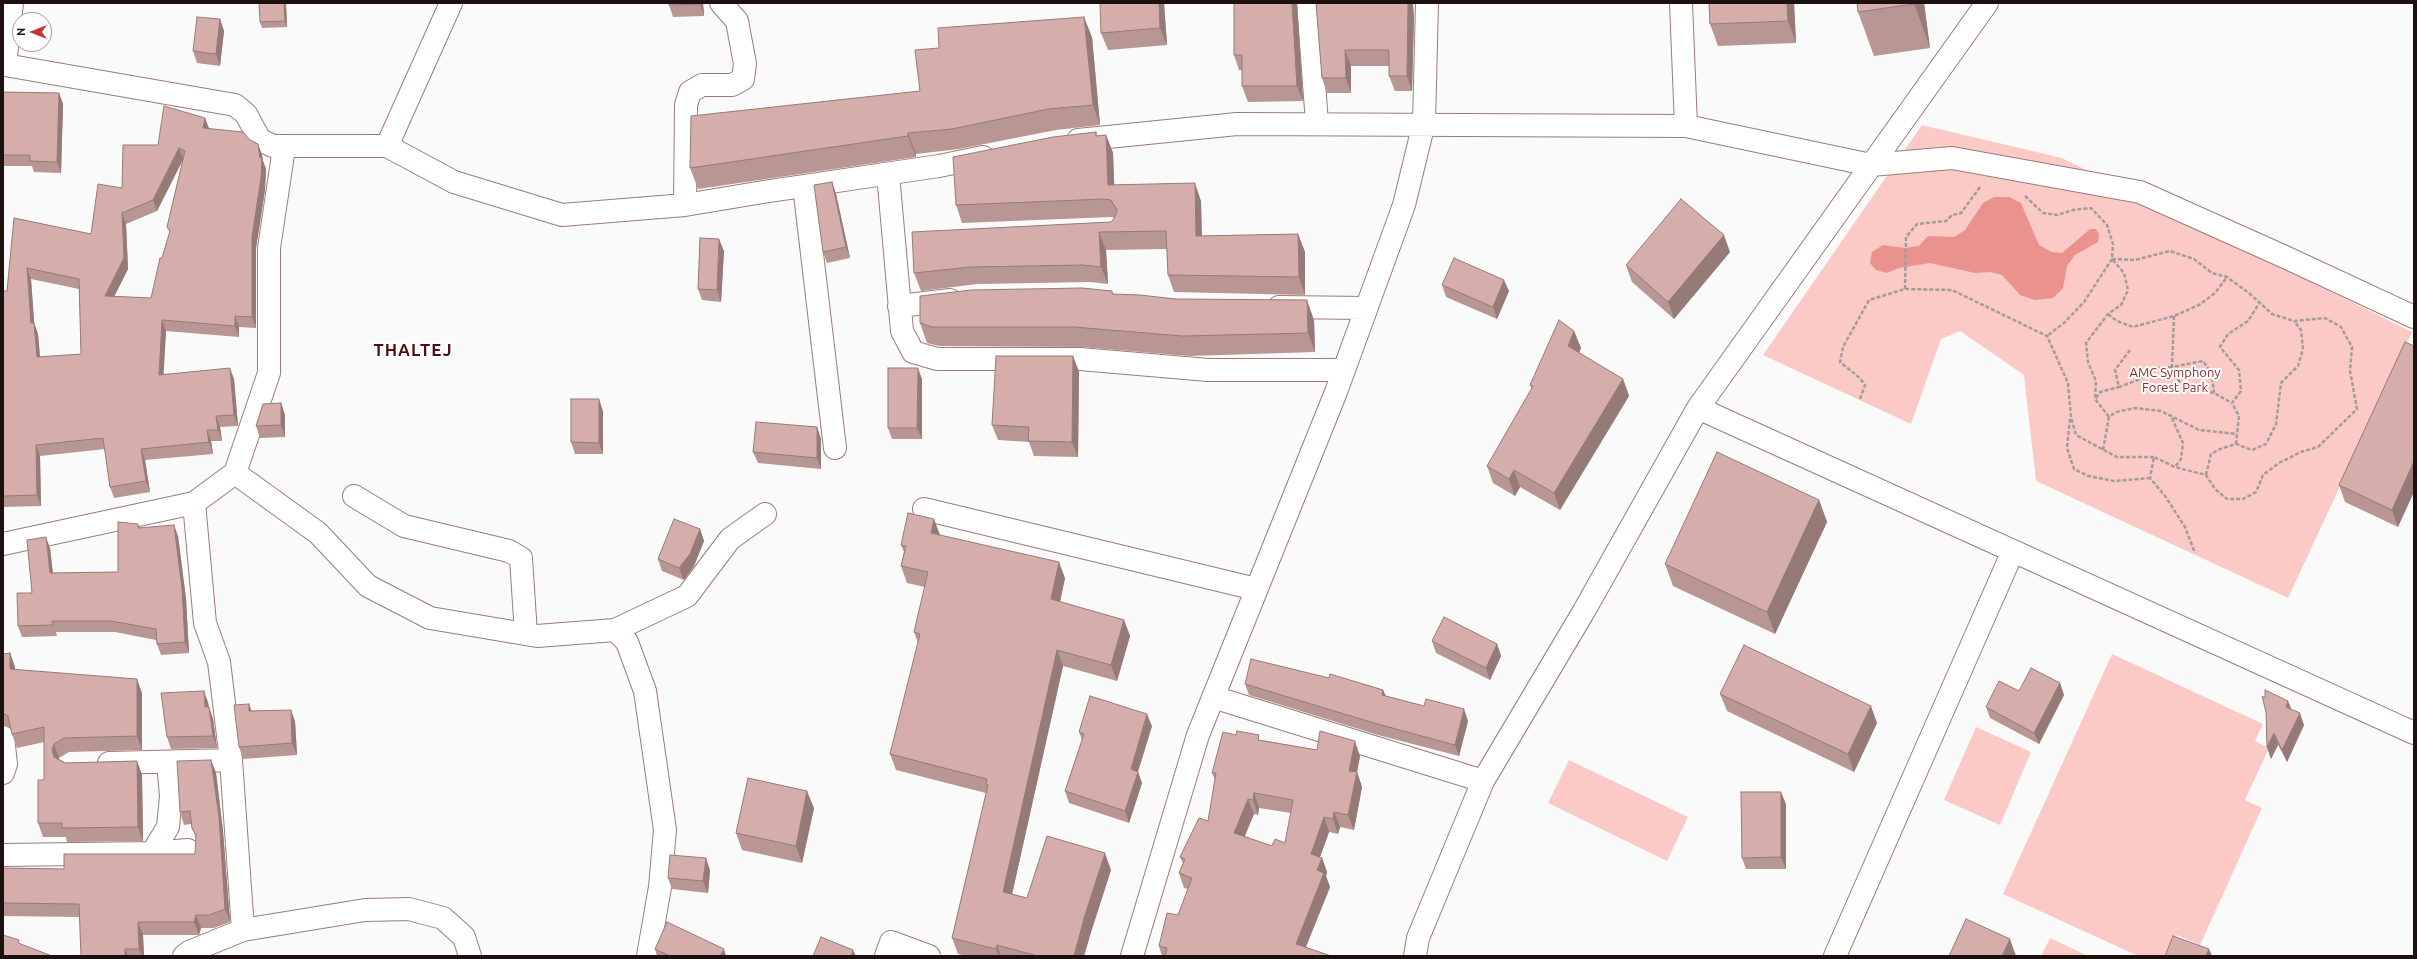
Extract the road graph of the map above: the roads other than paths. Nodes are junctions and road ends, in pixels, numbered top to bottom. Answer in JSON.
{"nodes":[{"id":1,"x":12,"y":3,"type":"edge"},
{"id":2,"x":451,"y":3,"type":"edge"},
{"id":3,"x":721,"y":3,"type":"edge"},
{"id":4,"x":1308,"y":3,"type":"edge"},
{"id":5,"x":1427,"y":3,"type":"edge"},
{"id":6,"x":1681,"y":3,"type":"edge"},
{"id":7,"x":1987,"y":3,"type":"edge"},
{"id":8,"x":4,"y":65,"type":"edge"},
{"id":9,"x":1317,"y":123,"type":"junction"},
{"id":10,"x":1424,"y":123,"type":"junction"},
{"id":11,"x":1686,"y":126,"type":"junction"},
{"id":12,"x":1058,"y":142,"type":"edge"},
{"id":13,"x":387,"y":146,"type":"junction"},
{"id":14,"x":284,"y":148,"type":"junction"},
{"id":15,"x":1006,"y":152,"type":"edge"},
{"id":16,"x":1871,"y":165,"type":"junction"},
{"id":17,"x":888,"y":174,"type":"junction"},
{"id":18,"x":804,"y":186,"type":"junction"},
{"id":19,"x":685,"y":205,"type":"junction"},
{"id":20,"x":917,"y":237,"type":"edge"},
{"id":21,"x":894,"y":238,"type":"junction"},
{"id":22,"x":970,"y":298,"type":"edge"},
{"id":23,"x":899,"y":306,"type":"junction"},
{"id":24,"x":1255,"y":307,"type":"edge"},
{"id":25,"x":1366,"y":308,"type":"junction"},
{"id":26,"x":2414,"y":317,"type":"edge"},
{"id":27,"x":1344,"y":370,"type":"junction"},
{"id":28,"x":1698,"y":408,"type":"junction"},
{"id":29,"x":835,"y":448,"type":"dead end"},
{"id":30,"x":235,"y":473,"type":"junction"},
{"id":31,"x":354,"y":496,"type":"dead end"},
{"id":32,"x":194,"y":503,"type":"junction"},
{"id":33,"x":924,"y":509,"type":"dead end"},
{"id":34,"x":765,"y":514,"type":"dead end"},
{"id":35,"x":3,"y":544,"type":"edge"},
{"id":36,"x":2012,"y":550,"type":"junction"},
{"id":37,"x":1256,"y":589,"type":"junction"},
{"id":38,"x":615,"y":630,"type":"junction"},
{"id":39,"x":526,"y":634,"type":"junction"},
{"id":40,"x":1213,"y":697,"type":"junction"},
{"id":41,"x":2414,"y":732,"type":"edge"},
{"id":42,"x":3,"y":738,"type":"edge"},
{"id":43,"x":231,"y":760,"type":"junction"},
{"id":44,"x":168,"y":762,"type":"junction"},
{"id":45,"x":85,"y":764,"type":"edge"},
{"id":46,"x":3,"y":773,"type":"edge"},
{"id":47,"x":1483,"y":781,"type":"junction"},
{"id":48,"x":188,"y":850,"type":"dead end"},
{"id":49,"x":152,"y":853,"type":"junction"},
{"id":50,"x":3,"y":855,"type":"edge"},
{"id":51,"x":244,"y":930,"type":"junction"},
{"id":52,"x":184,"y":956,"type":"edge"},
{"id":53,"x":470,"y":956,"type":"edge"},
{"id":54,"x":648,"y":956,"type":"edge"},
{"id":55,"x":886,"y":956,"type":"edge"},
{"id":56,"x":929,"y":956,"type":"edge"},
{"id":57,"x":1132,"y":956,"type":"edge"},
{"id":58,"x":1415,"y":956,"type":"edge"},
{"id":59,"x":1835,"y":956,"type":"edge"}],
"edges":[{"from":1,"to":8,"type":"street"},
{"from":2,"to":13,"type":"street"},
{"from":3,"to":19,"type":"street"},
{"from":4,"to":9,"type":"street"},
{"from":5,"to":10,"type":"street"},
{"from":6,"to":11,"type":"street"},
{"from":7,"to":16,"type":"street"},
{"from":8,"to":14,"type":"street"},
{"from":9,"to":10,"type":"street"},
{"from":9,"to":12,"type":"street"},
{"from":10,"to":11,"type":"street"},
{"from":10,"to":25,"type":"street"},
{"from":11,"to":16,"type":"street"},
{"from":13,"to":14,"type":"street"},
{"from":13,"to":19,"type":"street"},
{"from":14,"to":30,"type":"street"},
{"from":15,"to":17,"type":"street"},
{"from":16,"to":26,"type":"street"},
{"from":16,"to":28,"type":"street"},
{"from":17,"to":18,"type":"street"},
{"from":17,"to":21,"type":"street"},
{"from":18,"to":19,"type":"street"},
{"from":18,"to":29,"type":"street"},
{"from":20,"to":21,"type":"street"},
{"from":21,"to":23,"type":"street"},
{"from":22,"to":23,"type":"street"},
{"from":23,"to":27,"type":"street"},
{"from":24,"to":25,"type":"street"},
{"from":25,"to":27,"type":"street"},
{"from":27,"to":37,"type":"street"},
{"from":28,"to":36,"type":"street"},
{"from":28,"to":47,"type":"street"},
{"from":30,"to":32,"type":"street"},
{"from":30,"to":39,"type":"street"},
{"from":31,"to":39,"type":"street"},
{"from":32,"to":35,"type":"street"},
{"from":32,"to":43,"type":"street"},
{"from":33,"to":37,"type":"street"},
{"from":34,"to":38,"type":"street"},
{"from":36,"to":41,"type":"street"},
{"from":36,"to":59,"type":"street"},
{"from":37,"to":40,"type":"street"},
{"from":38,"to":39,"type":"street"},
{"from":38,"to":54,"type":"street"},
{"from":40,"to":47,"type":"street"},
{"from":40,"to":57,"type":"street"},
{"from":42,"to":46,"type":"street"},
{"from":43,"to":44,"type":"street"},
{"from":43,"to":51,"type":"street"},
{"from":44,"to":45,"type":"street"},
{"from":44,"to":49,"type":"street"},
{"from":47,"to":58,"type":"street"},
{"from":48,"to":49,"type":"street"},
{"from":49,"to":50,"type":"street"},
{"from":51,"to":52,"type":"street"},
{"from":51,"to":53,"type":"street"},
{"from":55,"to":56,"type":"street"}]}
